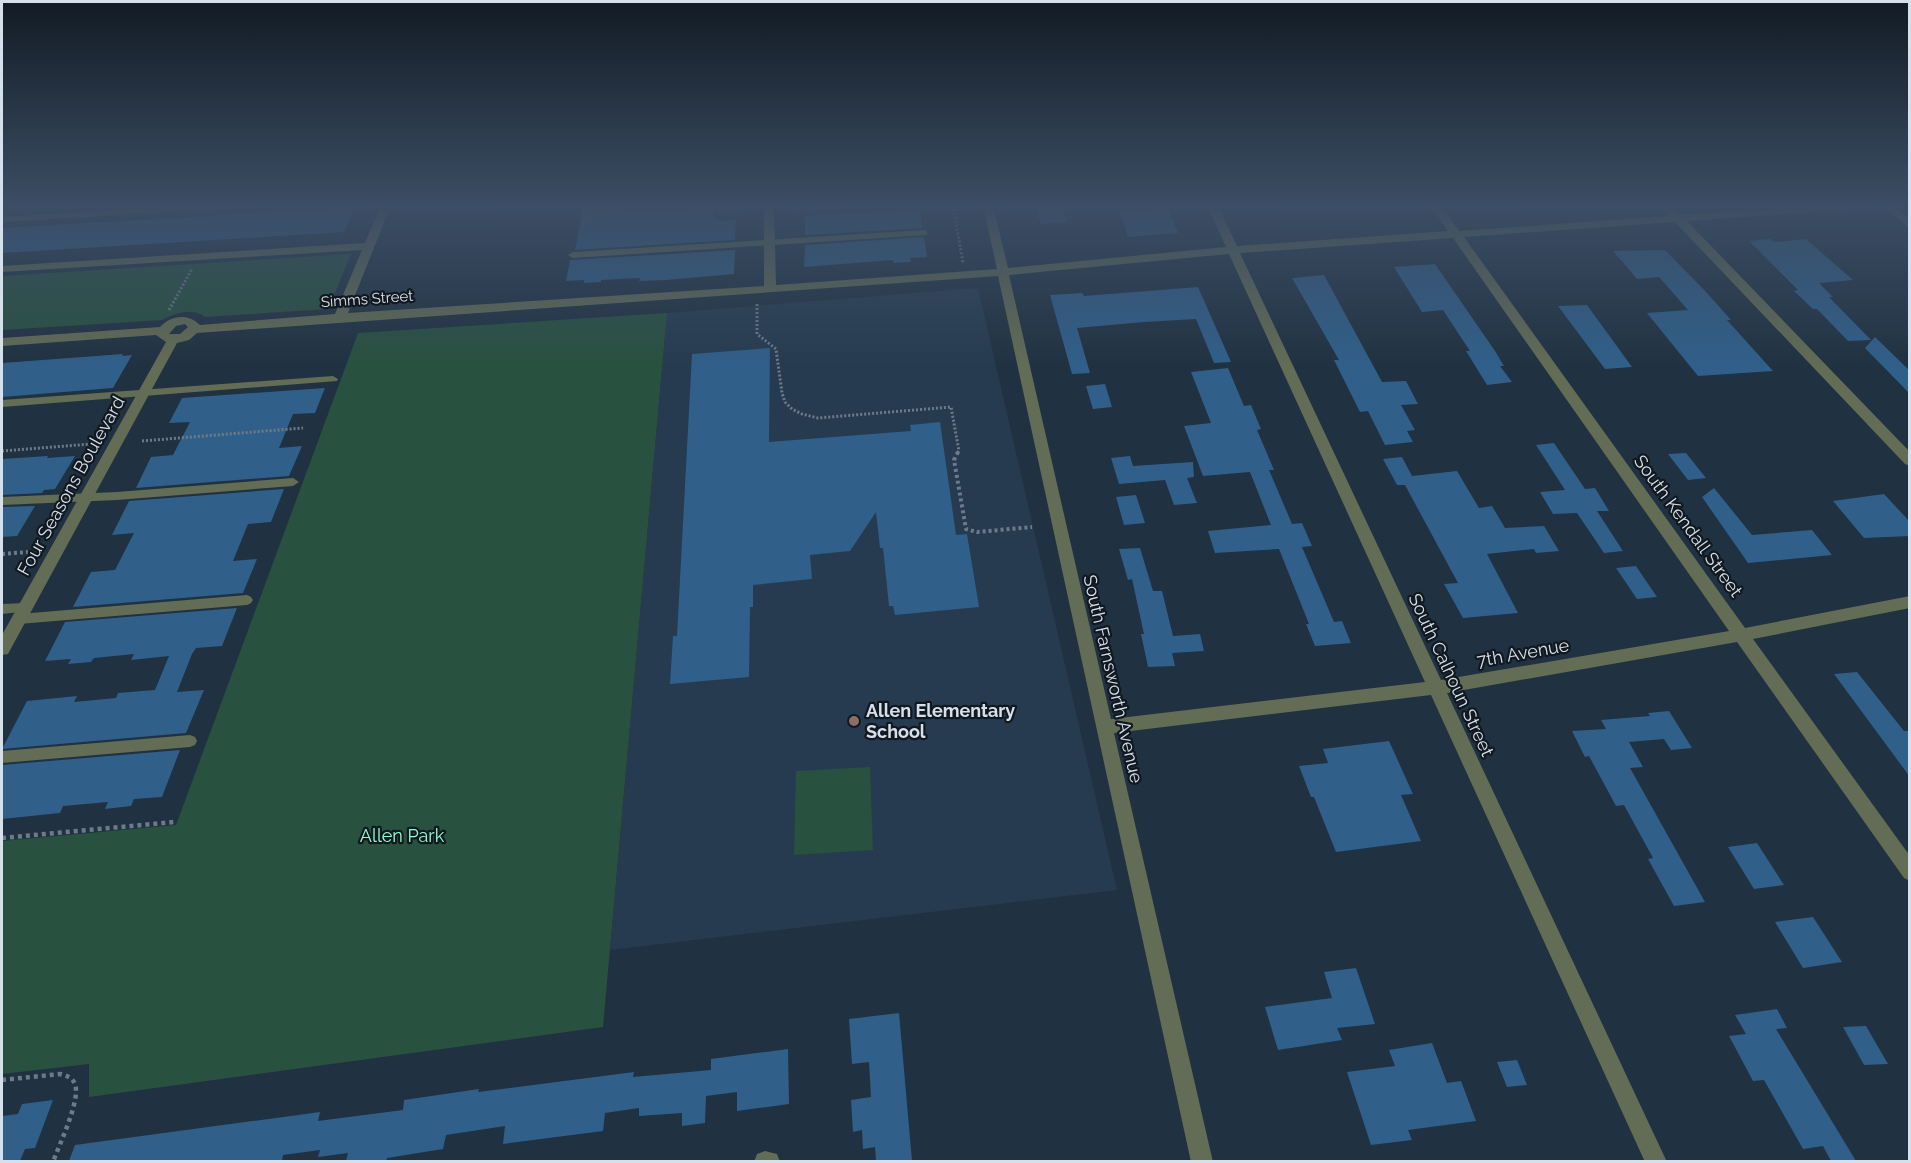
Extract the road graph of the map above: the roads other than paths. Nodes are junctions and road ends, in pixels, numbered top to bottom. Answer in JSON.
{"nodes":[{"id":1,"x":158,"y":259,"type":"edge"},
{"id":2,"x":364,"y":259,"type":"edge"},
{"id":3,"x":769,"y":259,"type":"edge"},
{"id":4,"x":999,"y":259,"type":"edge"},
{"id":5,"x":1136,"y":259,"type":"edge"},
{"id":6,"x":1237,"y":259,"type":"edge"},
{"id":7,"x":1473,"y":259,"type":"edge"},
{"id":8,"x":1717,"y":259,"type":"edge"},
{"id":9,"x":2,"y":269,"type":"edge"},
{"id":10,"x":1002,"y":272,"type":"junction"},
{"id":11,"x":770,"y":290,"type":"junction"},
{"id":12,"x":340,"y":317,"type":"junction"},
{"id":13,"x":168,"y":336,"type":"junction"},
{"id":14,"x":2,"y":342,"type":"edge"},
{"id":15,"x":333,"y":379,"type":"dead end"},
{"id":16,"x":142,"y":393,"type":"junction"},
{"id":17,"x":2,"y":404,"type":"edge"},
{"id":18,"x":1910,"y":461,"type":"edge"},
{"id":19,"x":293,"y":482,"type":"dead end"},
{"id":20,"x":86,"y":497,"type":"junction"},
{"id":21,"x":2,"y":501,"type":"edge"},
{"id":22,"x":247,"y":600,"type":"dead end"},
{"id":23,"x":1910,"y":602,"type":"edge"},
{"id":24,"x":2,"y":609,"type":"edge"},
{"id":25,"x":22,"y":613,"type":"junction"},
{"id":26,"x":1742,"y":635,"type":"junction"},
{"id":27,"x":2,"y":649,"type":"edge"},
{"id":28,"x":1435,"y":688,"type":"junction"},
{"id":29,"x":1104,"y":727,"type":"junction"},
{"id":30,"x":190,"y":741,"type":"dead end"},
{"id":31,"x":2,"y":757,"type":"edge"},
{"id":32,"x":1910,"y":872,"type":"edge"},
{"id":33,"x":1202,"y":1161,"type":"edge"},
{"id":34,"x":1656,"y":1161,"type":"edge"}],
"edges":[{"from":1,"to":9,"type":"street"},
{"from":2,"to":12,"type":"street"},
{"from":3,"to":11,"type":"street"},
{"from":4,"to":10,"type":"street","name":"South Farnsworth Avenue"},
{"from":5,"to":10,"type":"street","name":"Simms Street"},
{"from":6,"to":28,"type":"street","name":"South Calhoun Street"},
{"from":7,"to":26,"type":"street","name":"South Kendall Street"},
{"from":8,"to":18,"type":"street"},
{"from":10,"to":11,"type":"street","name":"Simms Street"},
{"from":10,"to":29,"type":"street","name":"South Farnsworth Avenue"},
{"from":11,"to":12,"type":"street","name":"Simms Street"},
{"from":12,"to":13,"type":"street","name":"Simms Street"},
{"from":13,"to":14,"type":"street","name":"Simms Street"},
{"from":13,"to":16,"type":"street","name":"Four Seasons Boulevard"},
{"from":15,"to":16,"type":"lane"},
{"from":16,"to":17,"type":"lane"},
{"from":16,"to":20,"type":"street","name":"Four Seasons Boulevard"},
{"from":19,"to":20,"type":"lane"},
{"from":20,"to":21,"type":"lane"},
{"from":20,"to":25,"type":"street","name":"Four Seasons Boulevard"},
{"from":22,"to":25,"type":"lane"},
{"from":23,"to":26,"type":"street","name":"7th Avenue"},
{"from":24,"to":25,"type":"lane"},
{"from":25,"to":27,"type":"street","name":"Four Seasons Boulevard"},
{"from":26,"to":28,"type":"street","name":"7th Avenue"},
{"from":26,"to":32,"type":"street","name":"South Kendall Street"},
{"from":28,"to":29,"type":"street","name":"7th Avenue"},
{"from":28,"to":34,"type":"street","name":"South Calhoun Street"},
{"from":29,"to":33,"type":"street","name":"South Farnsworth Avenue"},
{"from":30,"to":31,"type":"lane"}]}
